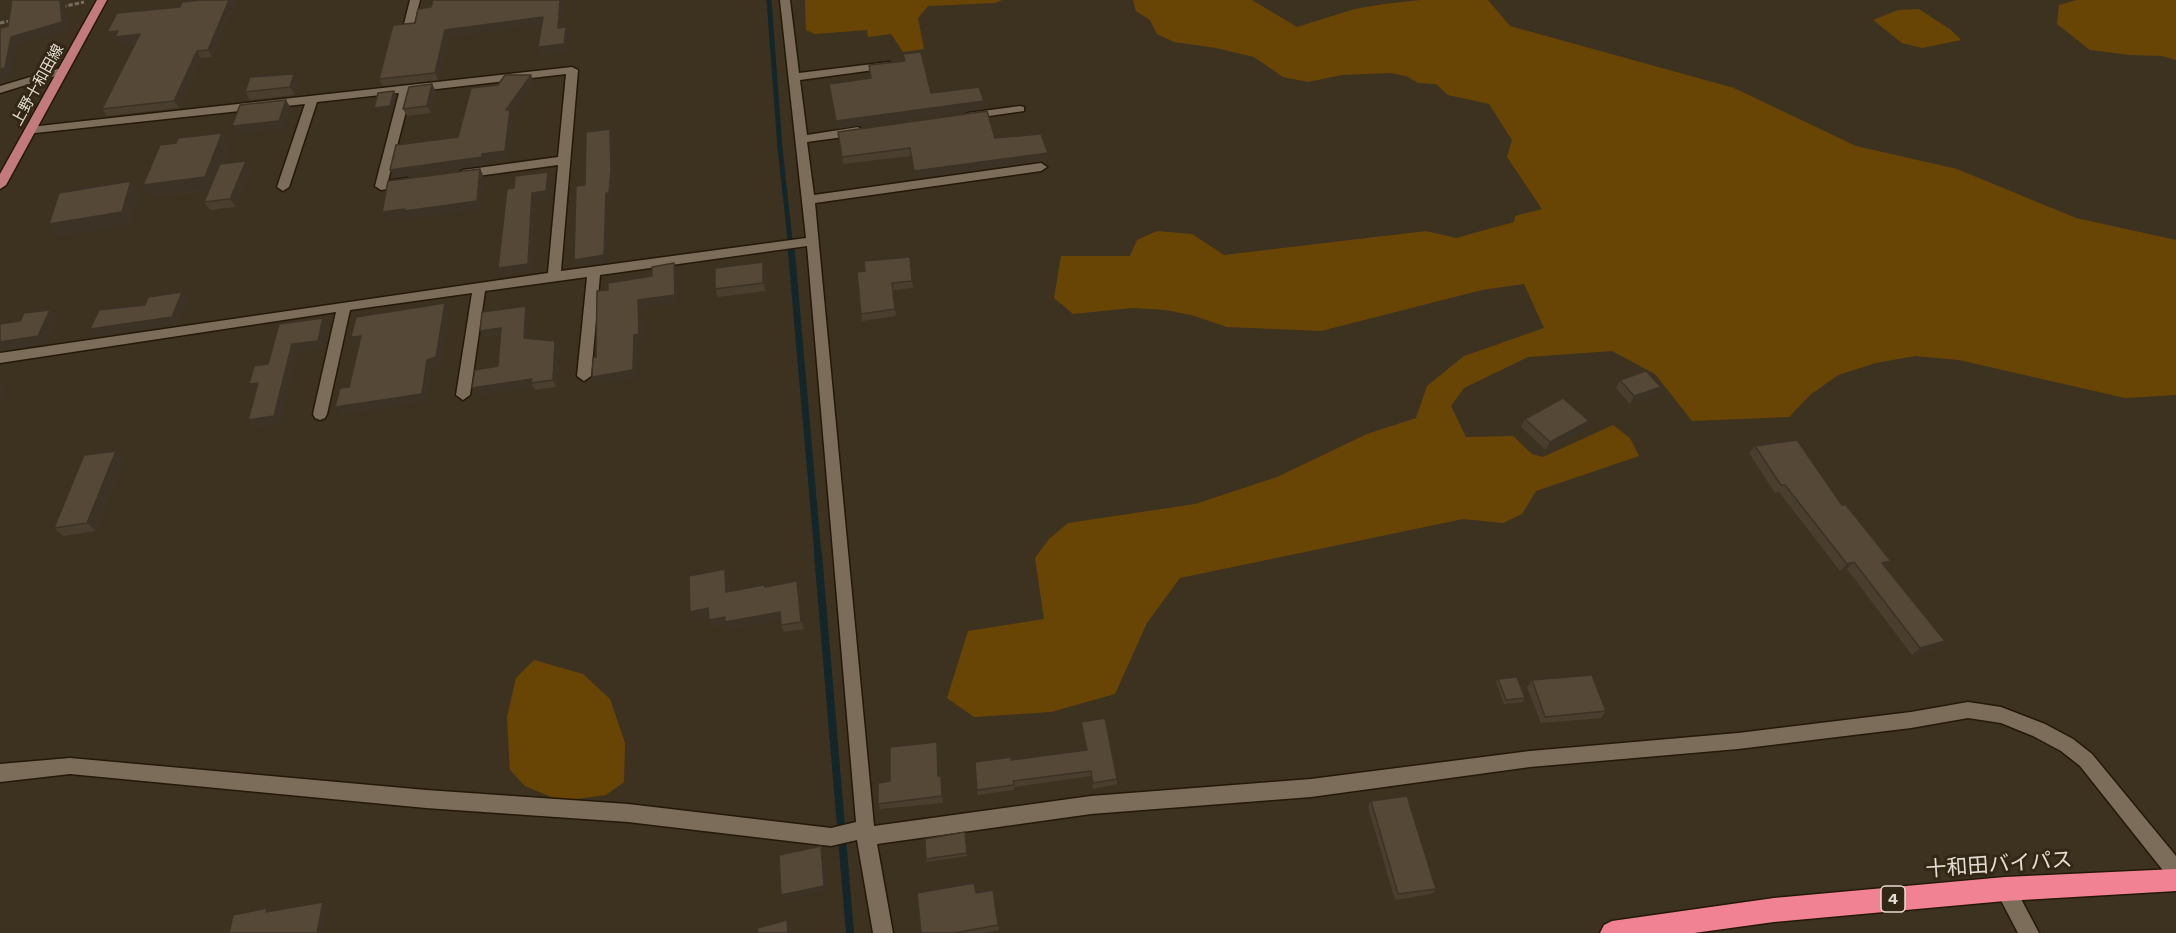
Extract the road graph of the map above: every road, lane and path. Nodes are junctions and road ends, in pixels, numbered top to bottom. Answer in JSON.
{"nodes":[{"id":1,"x":92,"y":0,"type":"edge"},
{"id":2,"x":102,"y":0,"type":"edge"},
{"id":3,"x":415,"y":0,"type":"edge"},
{"id":4,"x":785,"y":0,"type":"edge"},
{"id":5,"x":57,"y":9,"type":"edge"},
{"id":6,"x":23,"y":17,"type":"edge"},
{"id":7,"x":0,"y":23,"type":"edge"},
{"id":8,"x":409,"y":24,"type":"edge"},
{"id":9,"x":895,"y":64,"type":"edge"},
{"id":10,"x":64,"y":70,"type":"junction"},
{"id":11,"x":794,"y":77,"type":"junction"},
{"id":12,"x":406,"y":89,"type":"junction"},
{"id":13,"x":0,"y":90,"type":"edge"},
{"id":14,"x":312,"y":99,"type":"junction"},
{"id":15,"x":1020,"y":109,"type":"dead end"},
{"id":16,"x":951,"y":118,"type":"edge"},
{"id":17,"x":871,"y":130,"type":"edge"},
{"id":18,"x":30,"y":131,"type":"junction"},
{"id":19,"x":802,"y":140,"type":"junction"},
{"id":20,"x":564,"y":160,"type":"junction"},
{"id":21,"x":1041,"y":167,"type":"dead end"},
{"id":22,"x":450,"y":176,"type":"edge"},
{"id":23,"x":416,"y":181,"type":"edge"},
{"id":24,"x":0,"y":185,"type":"edge"},
{"id":25,"x":283,"y":187,"type":"dead end"},
{"id":26,"x":808,"y":200,"type":"junction"},
{"id":27,"x":813,"y":242,"type":"junction"},
{"id":28,"x":594,"y":272,"type":"junction"},
{"id":29,"x":554,"y":277,"type":"junction"},
{"id":30,"x":479,"y":288,"type":"junction"},
{"id":31,"x":344,"y":306,"type":"junction"},
{"id":32,"x":0,"y":358,"type":"edge"},
{"id":33,"x":584,"y":376,"type":"dead end"},
{"id":34,"x":463,"y":395,"type":"dead end"},
{"id":35,"x":320,"y":414,"type":"dead end"},
{"id":36,"x":0,"y":773,"type":"edge"},
{"id":37,"x":853,"y":833,"type":"junction"},
{"id":38,"x":2176,"y":871,"type":"edge"},
{"id":39,"x":2176,"y":880,"type":"edge"},
{"id":40,"x":2005,"y":888,"type":"junction"},
{"id":41,"x":883,"y":933,"type":"edge"},
{"id":42,"x":1612,"y":933,"type":"edge"},
{"id":43,"x":2029,"y":933,"type":"edge"}],
"edges":[{"from":1,"to":5,"type":"path"},
{"from":2,"to":10,"type":"main road","name":"上野十和田線"},
{"from":3,"to":8,"type":"street"},
{"from":4,"to":11,"type":"street"},
{"from":6,"to":7,"type":"path"},
{"from":9,"to":11,"type":"street"},
{"from":10,"to":13,"type":"street"},
{"from":10,"to":18,"type":"main road","name":"上野十和田線"},
{"from":11,"to":19,"type":"street"},
{"from":12,"to":14,"type":"street"},
{"from":12,"to":20,"type":"street"},
{"from":12,"to":23,"type":"street"},
{"from":14,"to":18,"type":"street"},
{"from":14,"to":25,"type":"street"},
{"from":15,"to":16,"type":"street"},
{"from":17,"to":19,"type":"street"},
{"from":18,"to":24,"type":"main road","name":"上野十和田線"},
{"from":19,"to":26,"type":"street"},
{"from":20,"to":22,"type":"street"},
{"from":20,"to":29,"type":"street"},
{"from":21,"to":26,"type":"street"},
{"from":26,"to":27,"type":"street"},
{"from":27,"to":28,"type":"street"},
{"from":27,"to":37,"type":"street"},
{"from":28,"to":29,"type":"street"},
{"from":28,"to":33,"type":"street"},
{"from":29,"to":30,"type":"street"},
{"from":30,"to":31,"type":"street"},
{"from":30,"to":34,"type":"street"},
{"from":31,"to":32,"type":"street"},
{"from":31,"to":35,"type":"street"},
{"from":36,"to":37,"type":"street"},
{"from":37,"to":38,"type":"street"},
{"from":37,"to":41,"type":"street"},
{"from":39,"to":40,"type":"highway","name":"十和田バイパス","number":"4"},
{"from":40,"to":42,"type":"highway","name":"十和田バイパス","number":"4"},
{"from":40,"to":43,"type":"street"}]}
